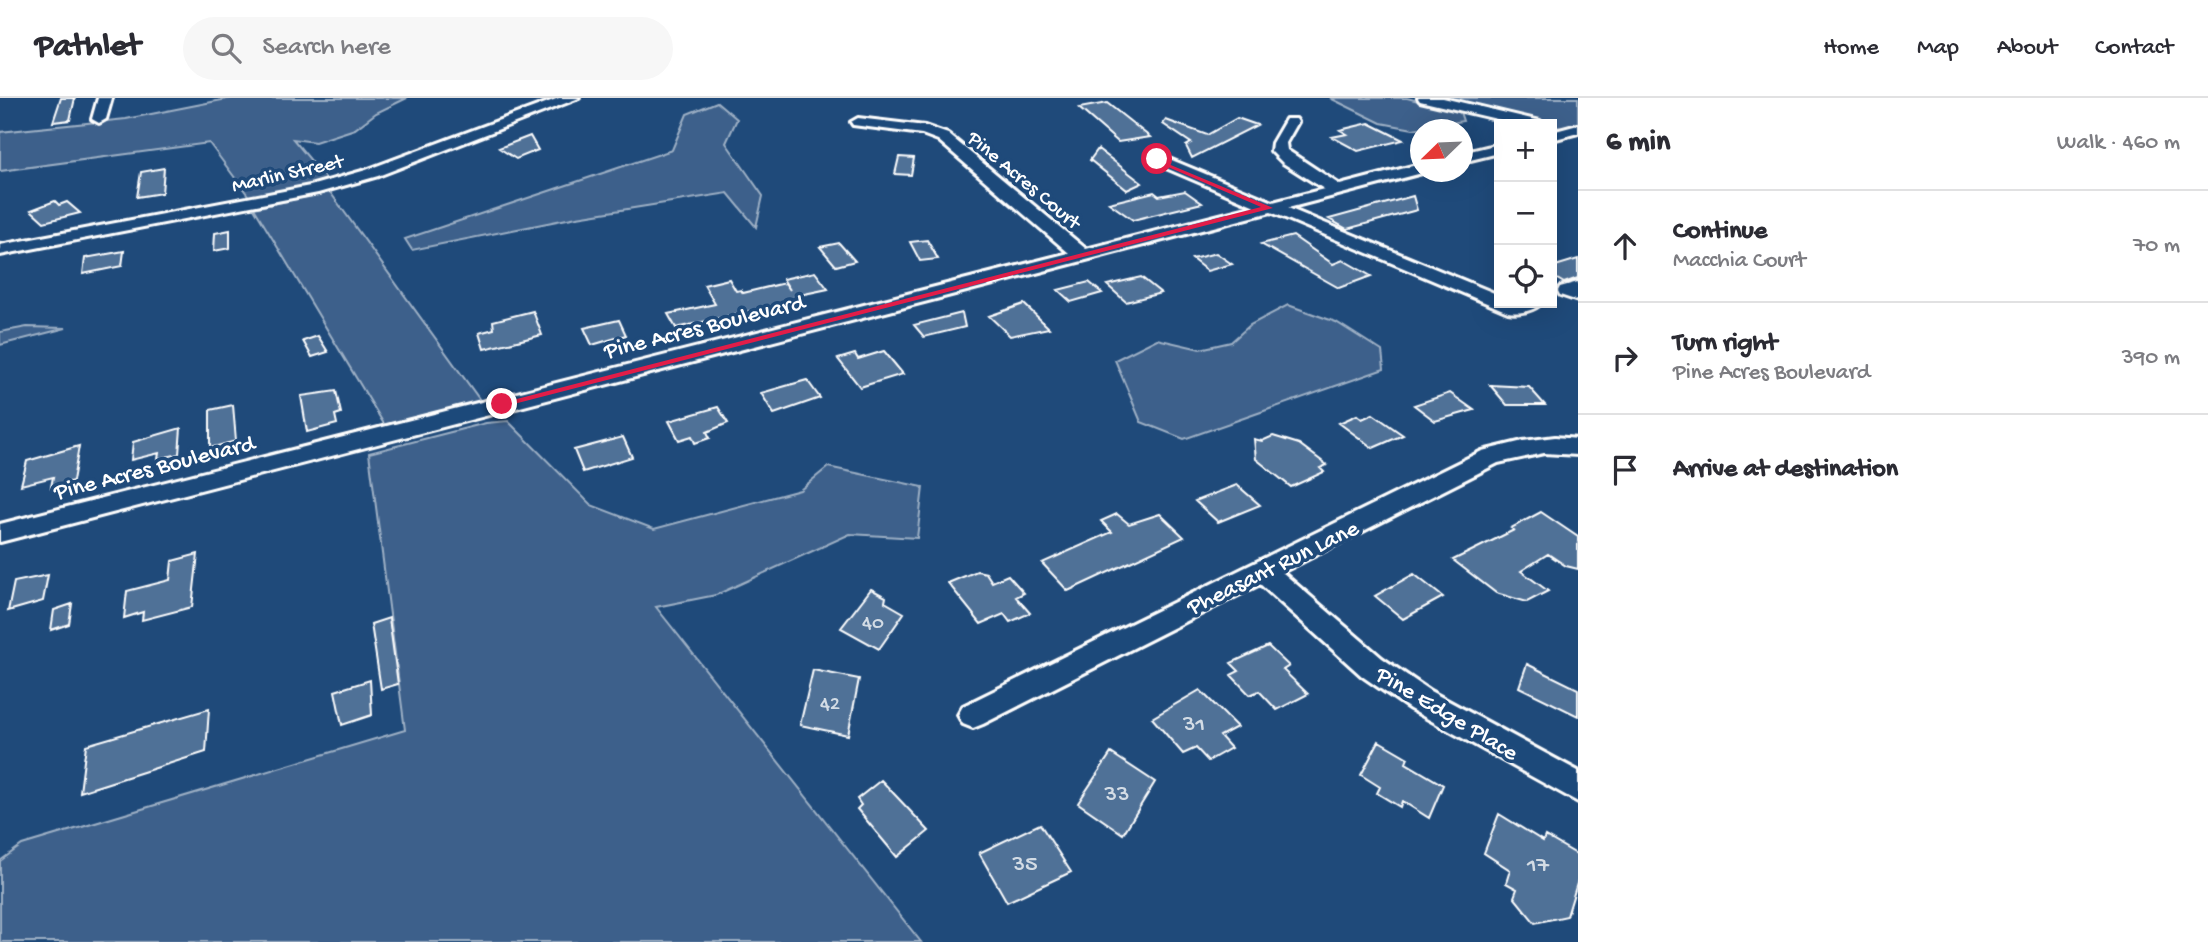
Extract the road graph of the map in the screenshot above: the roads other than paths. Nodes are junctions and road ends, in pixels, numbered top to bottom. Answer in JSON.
{"nodes":[{"id":1,"x":104,"y":98,"type":"edge"},
{"id":2,"x":572,"y":98,"type":"edge"},
{"id":3,"x":1425,"y":98,"type":"edge"},
{"id":4,"x":99,"y":119,"type":"dead end"},
{"id":5,"x":1514,"y":119,"type":"edge"},
{"id":6,"x":858,"y":122,"type":"dead end"},
{"id":7,"x":1291,"y":122,"type":"dead end"},
{"id":8,"x":1494,"y":150,"type":"edge"},
{"id":9,"x":1473,"y":155,"type":"edge"},
{"id":10,"x":1157,"y":159,"type":"dead end"},
{"id":11,"x":1410,"y":172,"type":"edge"},
{"id":12,"x":1338,"y":190,"type":"junction"},
{"id":13,"x":1269,"y":208,"type":"junction"},
{"id":14,"x":0,"y":250,"type":"edge"},
{"id":15,"x":1082,"y":256,"type":"junction"},
{"id":16,"x":1494,"y":300,"type":"edge"},
{"id":17,"x":1578,"y":447,"type":"edge"},
{"id":18,"x":0,"y":533,"type":"edge"},
{"id":19,"x":1262,"y":570,"type":"junction"},
{"id":20,"x":973,"y":715,"type":"dead end"},
{"id":21,"x":1578,"y":787,"type":"edge"}],
"edges":[{"from":1,"to":4,"type":"street"},
{"from":2,"to":14,"type":"street","name":"Marlin Street"},
{"from":3,"to":5,"type":"street"},
{"from":6,"to":15,"type":"street","name":"Pine Acres Court"},
{"from":7,"to":12,"type":"street"},
{"from":8,"to":9,"type":"street"},
{"from":10,"to":13,"type":"street"},
{"from":11,"to":12,"type":"street","name":"Pine Acres Boulevard"},
{"from":12,"to":13,"type":"street","name":"Pine Acres Boulevard"},
{"from":13,"to":15,"type":"street","name":"Pine Acres Boulevard"},
{"from":13,"to":16,"type":"street"},
{"from":15,"to":18,"type":"street","name":"Pine Acres Boulevard"},
{"from":17,"to":19,"type":"street","name":"Pheasant Run Lane"},
{"from":19,"to":20,"type":"street","name":"Pheasant Run Lane"},
{"from":19,"to":21,"type":"street","name":"Pine Edge Place"}]}
